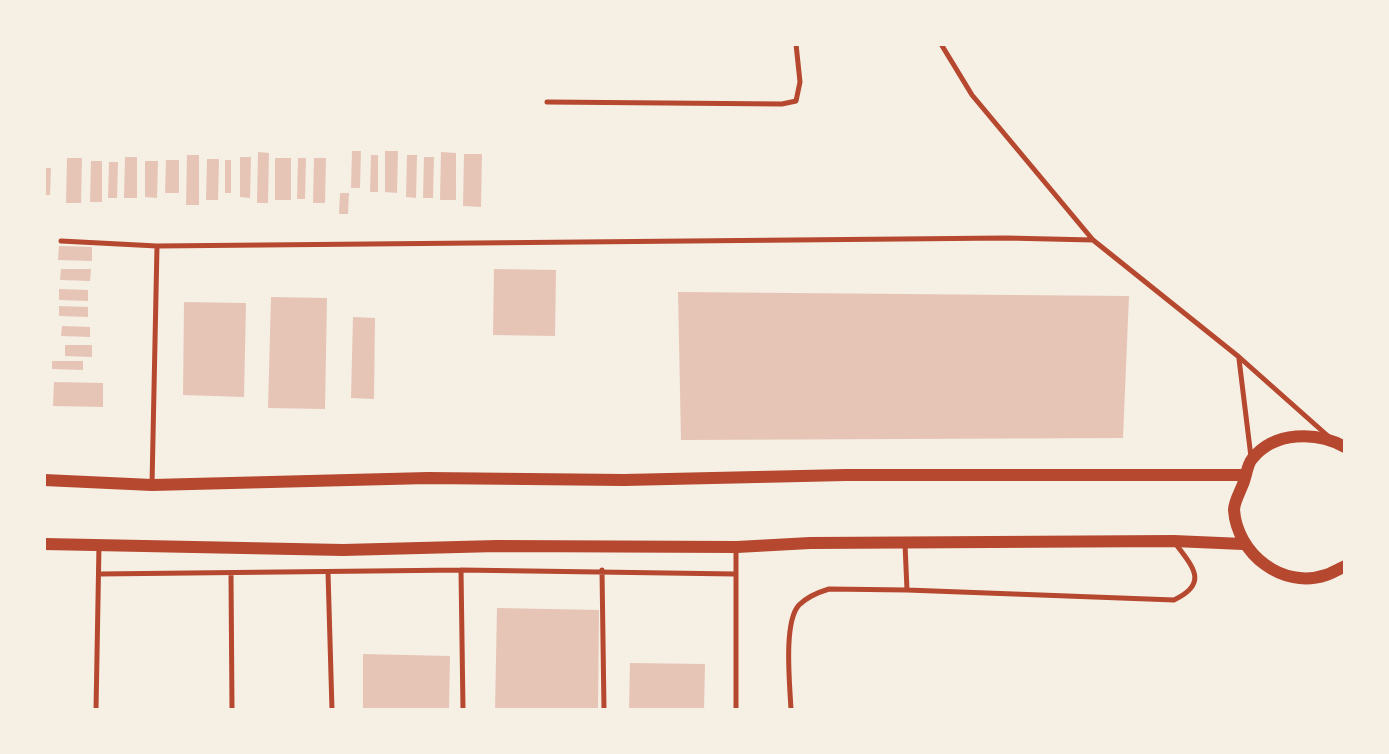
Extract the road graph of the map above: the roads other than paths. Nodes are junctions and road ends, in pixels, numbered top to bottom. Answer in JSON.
{"nodes":[{"id":1,"x":796,"y":44,"type":"edge"},
{"id":2,"x":941,"y":44,"type":"edge"},
{"id":3,"x":547,"y":102,"type":"dead end"},
{"id":4,"x":1093,"y":240,"type":"junction"},
{"id":5,"x":61,"y":241,"type":"dead end"},
{"id":6,"x":157,"y":246,"type":"junction"},
{"id":7,"x":1239,"y":357,"type":"junction"},
{"id":8,"x":1331,"y":439,"type":"junction"},
{"id":9,"x":1345,"y":447,"type":"edge"},
{"id":10,"x":1251,"y":460,"type":"junction"},
{"id":11,"x":1246,"y":475,"type":"junction"},
{"id":12,"x":44,"y":480,"type":"edge"},
{"id":13,"x":152,"y":485,"type":"junction"},
{"id":14,"x":1174,"y":541,"type":"junction"},
{"id":15,"x":905,"y":543,"type":"junction"},
{"id":16,"x":44,"y":544,"type":"edge"},
{"id":17,"x":1243,"y":544,"type":"junction"},
{"id":18,"x":99,"y":545,"type":"junction"},
{"id":19,"x":737,"y":547,"type":"junction"},
{"id":20,"x":1345,"y":566,"type":"edge"},
{"id":21,"x":461,"y":570,"type":"junction"},
{"id":22,"x":602,"y":570,"type":"junction"},
{"id":23,"x":328,"y":572,"type":"junction"},
{"id":24,"x":231,"y":573,"type":"junction"},
{"id":25,"x":99,"y":574,"type":"junction"},
{"id":26,"x":735,"y":574,"type":"junction"},
{"id":27,"x":907,"y":590,"type":"junction"},
{"id":28,"x":96,"y":710,"type":"edge"},
{"id":29,"x":232,"y":710,"type":"edge"},
{"id":30,"x":332,"y":710,"type":"edge"},
{"id":31,"x":463,"y":710,"type":"edge"},
{"id":32,"x":604,"y":710,"type":"edge"},
{"id":33,"x":736,"y":710,"type":"edge"},
{"id":34,"x":791,"y":710,"type":"edge"}],
"edges":[{"from":1,"to":3,"type":"lane"},
{"from":2,"to":4,"type":"lane"},
{"from":4,"to":6,"type":"lane"},
{"from":4,"to":7,"type":"lane"},
{"from":5,"to":6,"type":"lane"},
{"from":6,"to":13,"type":"lane"},
{"from":7,"to":8,"type":"lane"},
{"from":7,"to":10,"type":"lane"},
{"from":8,"to":9,"type":"street"},
{"from":8,"to":10,"type":"street"},
{"from":10,"to":11,"type":"street"},
{"from":11,"to":13,"type":"street"},
{"from":11,"to":17,"type":"street"},
{"from":12,"to":13,"type":"street"},
{"from":14,"to":15,"type":"street"},
{"from":14,"to":17,"type":"street"},
{"from":14,"to":27,"type":"lane"},
{"from":15,"to":19,"type":"street"},
{"from":15,"to":27,"type":"lane"},
{"from":16,"to":18,"type":"street"},
{"from":17,"to":20,"type":"street"},
{"from":18,"to":19,"type":"street"},
{"from":18,"to":25,"type":"lane"},
{"from":19,"to":26,"type":"lane"},
{"from":21,"to":22,"type":"lane"},
{"from":21,"to":23,"type":"lane"},
{"from":21,"to":31,"type":"lane"},
{"from":22,"to":26,"type":"lane"},
{"from":22,"to":32,"type":"lane"},
{"from":23,"to":24,"type":"lane"},
{"from":23,"to":30,"type":"lane"},
{"from":24,"to":25,"type":"lane"},
{"from":24,"to":29,"type":"lane"},
{"from":25,"to":28,"type":"lane"},
{"from":26,"to":33,"type":"lane"},
{"from":27,"to":34,"type":"lane"}]}
